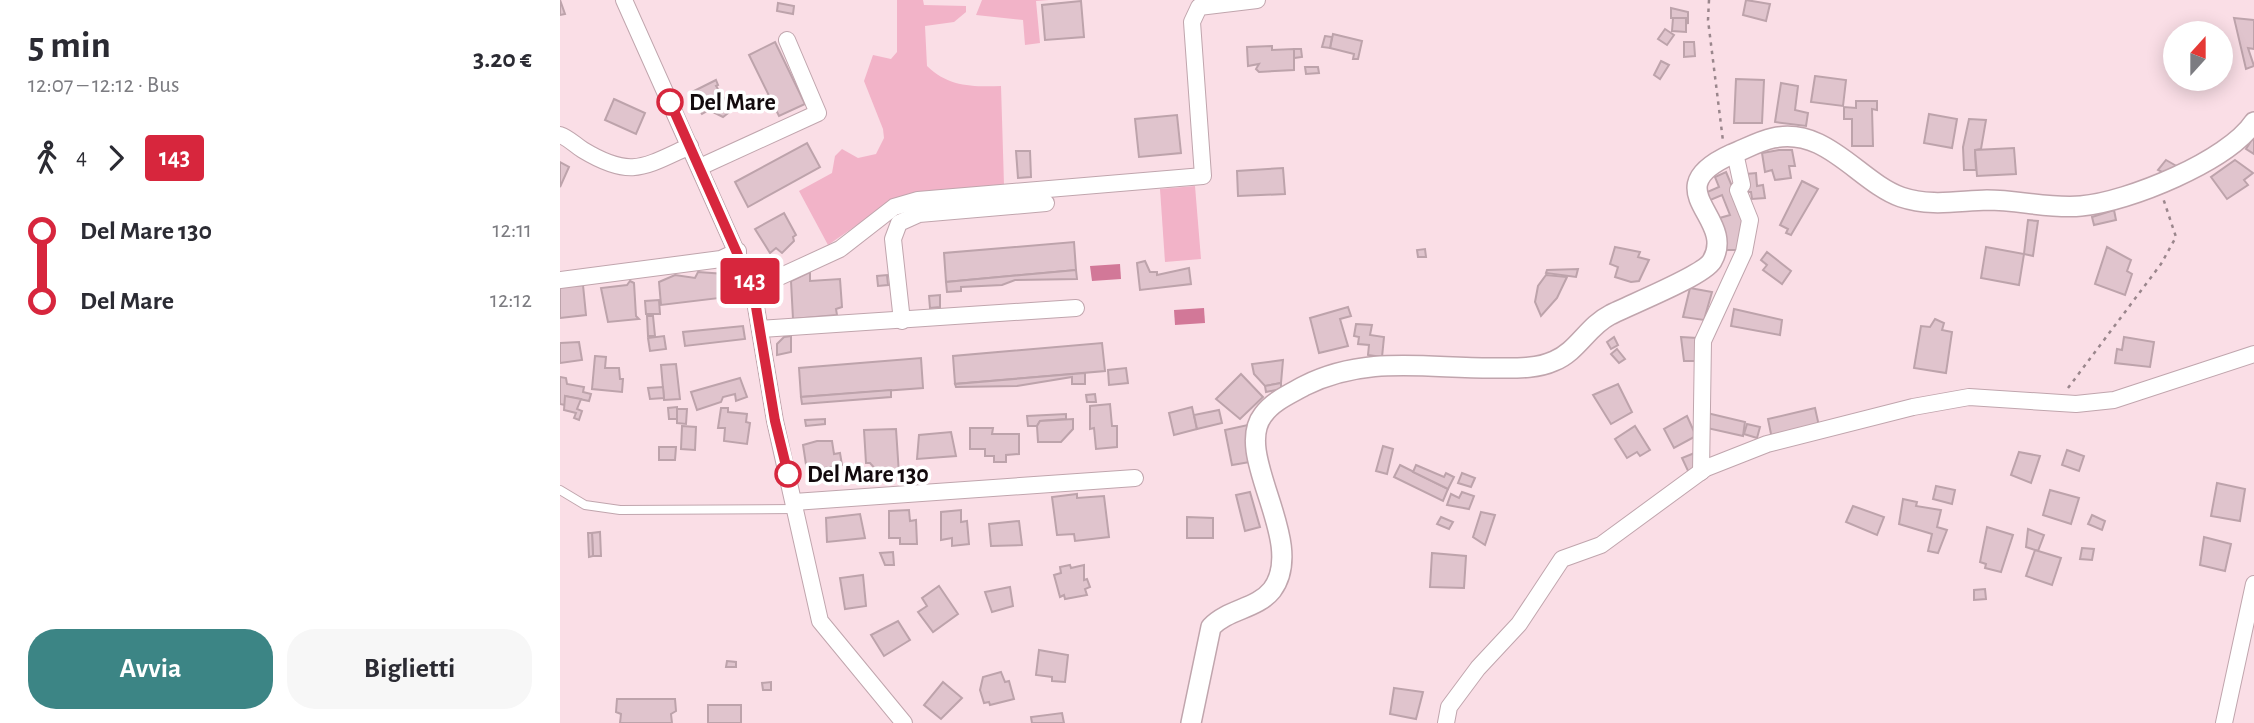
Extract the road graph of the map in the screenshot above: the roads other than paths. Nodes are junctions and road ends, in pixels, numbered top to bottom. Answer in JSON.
{"nodes":[{"id":1,"x":624,"y":0,"type":"edge"},
{"id":2,"x":1256,"y":0,"type":"edge"},
{"id":3,"x":787,"y":40,"type":"dead end"},
{"id":4,"x":2254,"y":122,"type":"edge"},
{"id":5,"x":560,"y":135,"type":"edge"},
{"id":6,"x":690,"y":146,"type":"junction"},
{"id":7,"x":1729,"y":151,"type":"junction"},
{"id":8,"x":700,"y":167,"type":"junction"},
{"id":9,"x":1046,"y":203,"type":"dead end"},
{"id":10,"x":737,"y":251,"type":"junction"},
{"id":11,"x":560,"y":280,"type":"edge"},
{"id":12,"x":753,"y":289,"type":"junction"},
{"id":13,"x":1076,"y":308,"type":"dead end"},
{"id":14,"x":902,"y":321,"type":"junction"},
{"id":15,"x":760,"y":329,"type":"junction"},
{"id":16,"x":2254,"y":354,"type":"edge"},
{"id":17,"x":1701,"y":472,"type":"junction"},
{"id":18,"x":1135,"y":478,"type":"dead end"},
{"id":19,"x":560,"y":490,"type":"edge"},
{"id":20,"x":795,"y":506,"type":"junction"},
{"id":21,"x":2254,"y":584,"type":"edge"},
{"id":22,"x":904,"y":723,"type":"edge"},
{"id":23,"x":1191,"y":723,"type":"edge"},
{"id":24,"x":1446,"y":723,"type":"edge"},
{"id":25,"x":2224,"y":723,"type":"edge"}],
"edges":[{"from":1,"to":6,"type":"street"},
{"from":2,"to":12,"type":"street"},
{"from":3,"to":8,"type":"street"},
{"from":4,"to":7,"type":"street"},
{"from":5,"to":6,"type":"street"},
{"from":6,"to":8,"type":"street"},
{"from":7,"to":17,"type":"street"},
{"from":7,"to":23,"type":"street"},
{"from":8,"to":10,"type":"street"},
{"from":9,"to":14,"type":"street"},
{"from":10,"to":11,"type":"street"},
{"from":10,"to":12,"type":"street"},
{"from":12,"to":15,"type":"street"},
{"from":13,"to":14,"type":"street"},
{"from":14,"to":15,"type":"street"},
{"from":15,"to":20,"type":"street"},
{"from":16,"to":17,"type":"street"},
{"from":17,"to":24,"type":"street"},
{"from":18,"to":20,"type":"street"},
{"from":19,"to":20,"type":"lane"},
{"from":20,"to":22,"type":"street"},
{"from":21,"to":25,"type":"street"}]}
